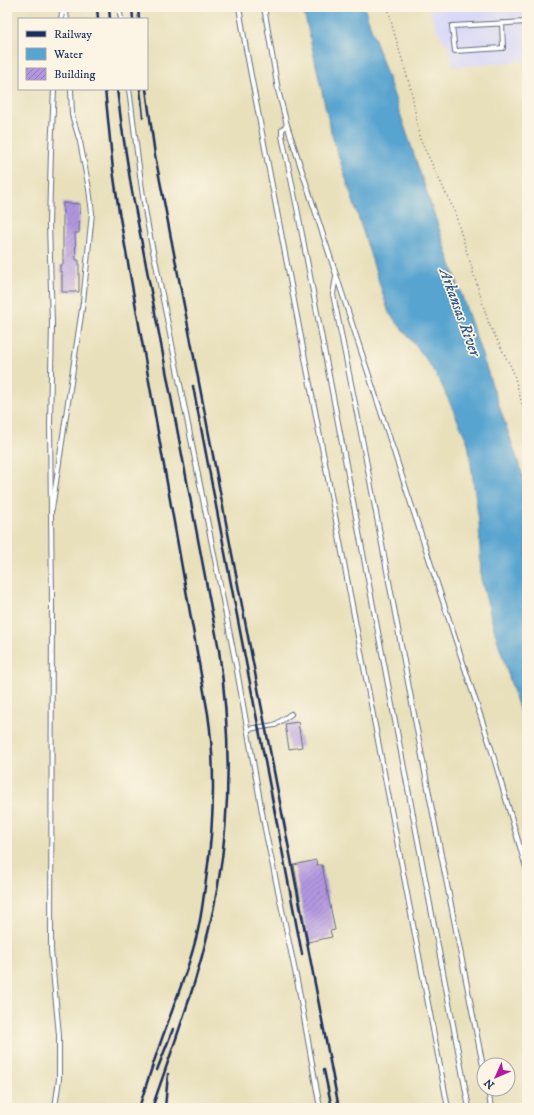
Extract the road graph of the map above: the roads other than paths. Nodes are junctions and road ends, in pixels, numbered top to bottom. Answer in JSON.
{"nodes":[{"id":1,"x":64,"y":7,"type":"edge"},
{"id":2,"x":119,"y":7,"type":"edge"},
{"id":3,"x":239,"y":7,"type":"edge"},
{"id":4,"x":264,"y":7,"type":"edge"},
{"id":5,"x":61,"y":18,"type":"edge"},
{"id":6,"x":67,"y":18,"type":"edge"},
{"id":7,"x":121,"y":18,"type":"edge"},
{"id":8,"x":527,"y":22,"type":"edge"},
{"id":9,"x":502,"y":23,"type":"junction"},
{"id":10,"x":54,"y":90,"type":"edge"},
{"id":11,"x":71,"y":90,"type":"edge"},
{"id":12,"x":129,"y":90,"type":"edge"},
{"id":13,"x":287,"y":125,"type":"junction"},
{"id":14,"x":336,"y":277,"type":"junction"},
{"id":15,"x":50,"y":520,"type":"junction"},
{"id":16,"x":291,"y":714,"type":"dead end"},
{"id":17,"x":248,"y":729,"type":"junction"},
{"id":18,"x":527,"y":871,"type":"edge"},
{"id":19,"x":481,"y":1057,"type":"edge"},
{"id":20,"x":489,"y":1097,"type":"edge"},
{"id":21,"x":55,"y":1108,"type":"edge"},
{"id":22,"x":320,"y":1108,"type":"edge"},
{"id":23,"x":448,"y":1108,"type":"edge"},
{"id":24,"x":469,"y":1108,"type":"edge"},
{"id":25,"x":491,"y":1108,"type":"edge"}],
"edges":[{"from":1,"to":5,"type":"lane"},
{"from":1,"to":6,"type":"lane"},
{"from":2,"to":7,"type":"lane"},
{"from":3,"to":23,"type":"lane"},
{"from":4,"to":13,"type":"lane"},
{"from":8,"to":9,"type":"lane"},
{"from":9,"to":9,"type":"lane"},
{"from":10,"to":15,"type":"lane"},
{"from":11,"to":15,"type":"lane"},
{"from":12,"to":17,"type":"lane"},
{"from":13,"to":14,"type":"lane"},
{"from":13,"to":24,"type":"lane"},
{"from":14,"to":18,"type":"lane"},
{"from":14,"to":19,"type":"lane"},
{"from":15,"to":21,"type":"lane"},
{"from":16,"to":17,"type":"lane"},
{"from":17,"to":22,"type":"lane"},
{"from":20,"to":25,"type":"lane"}]}
